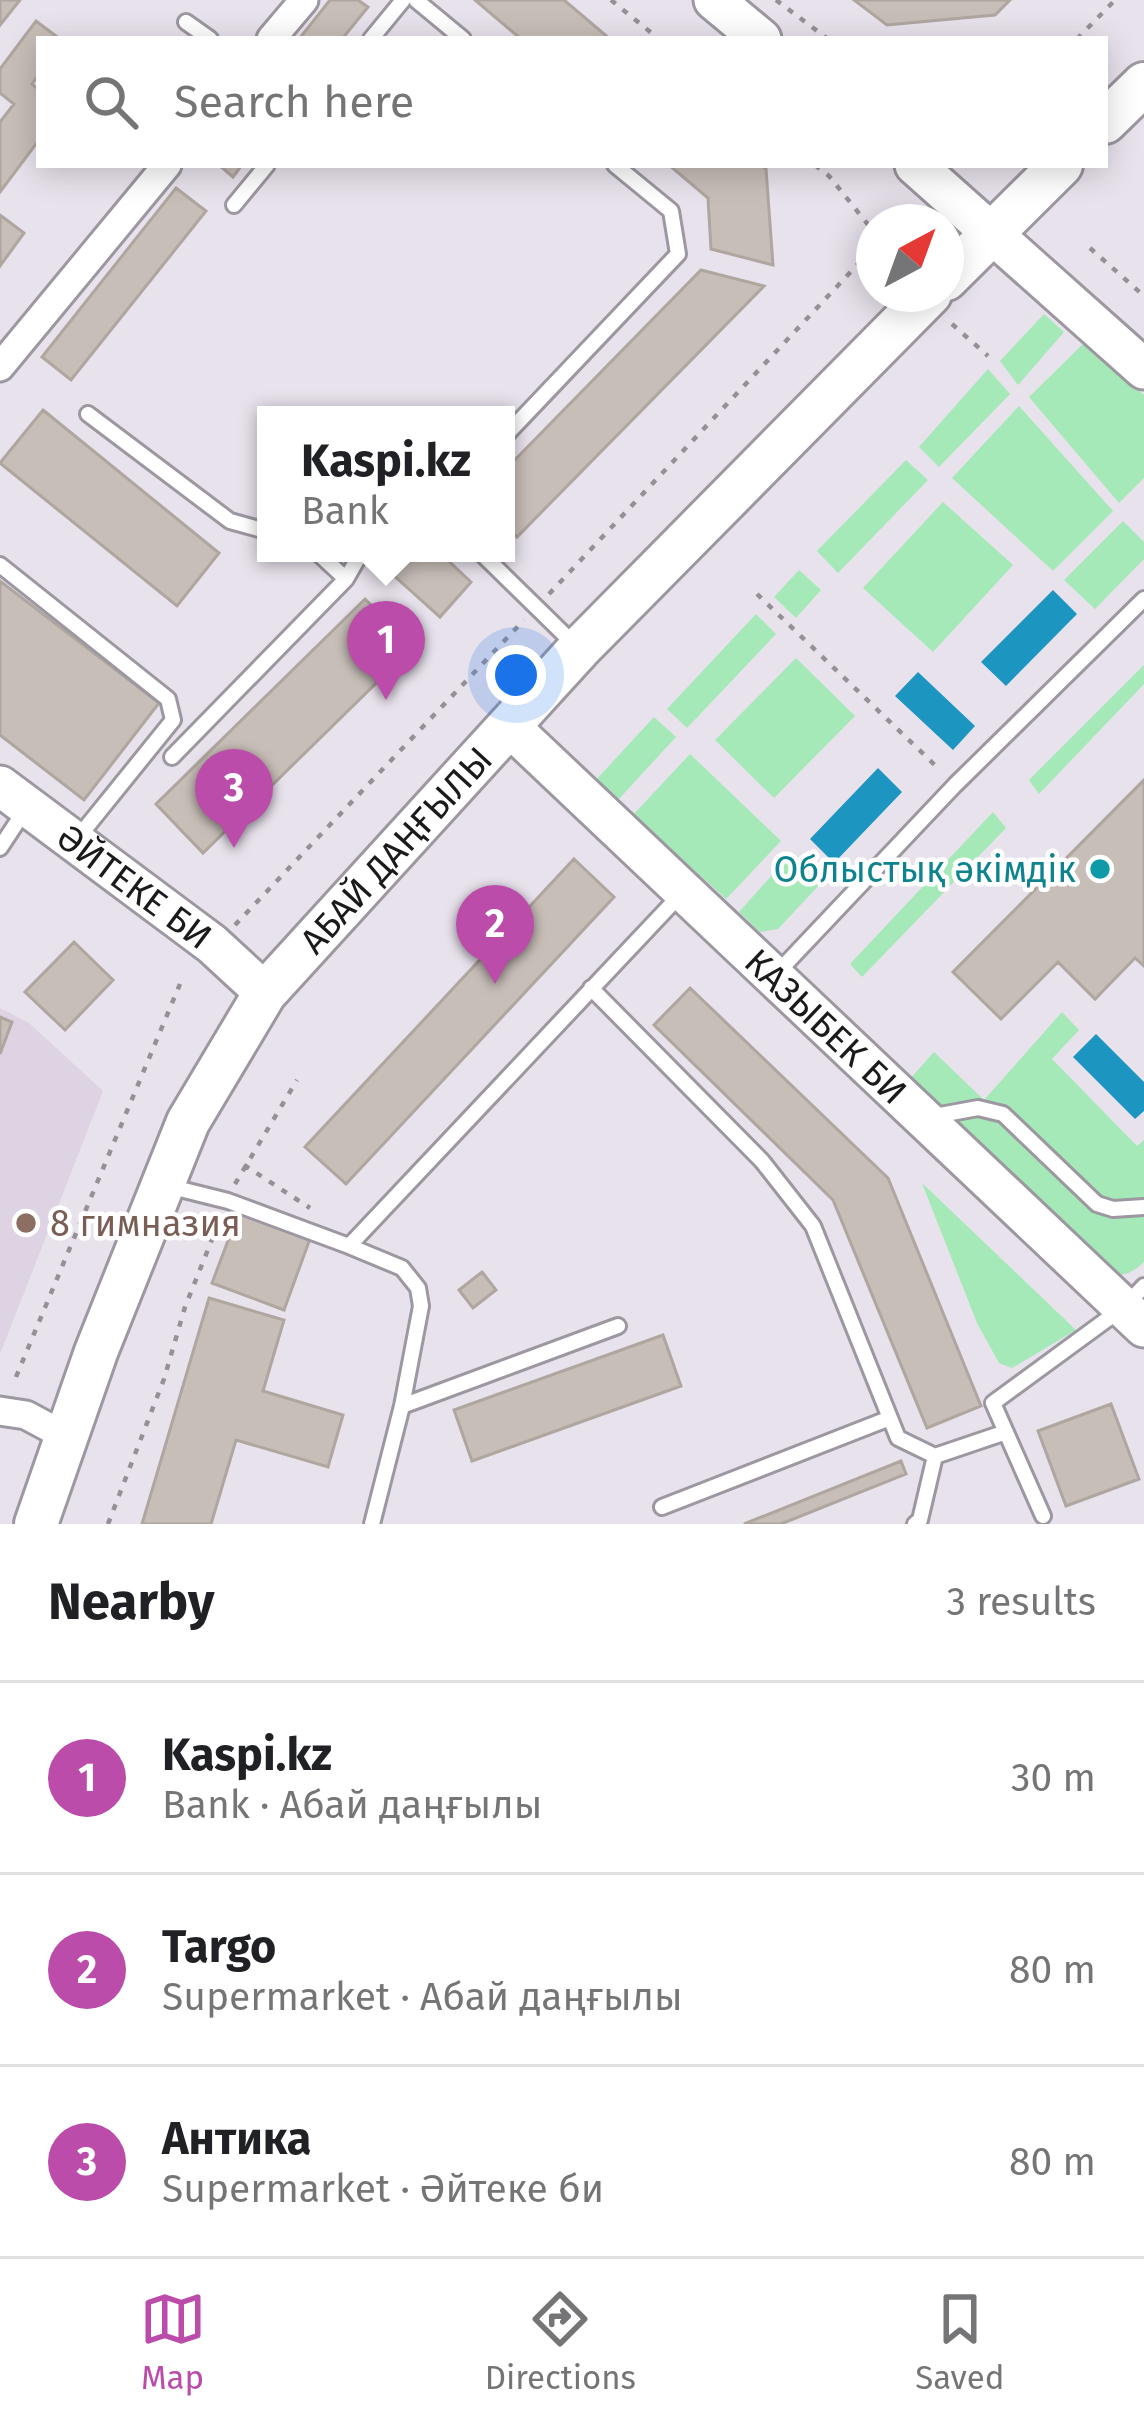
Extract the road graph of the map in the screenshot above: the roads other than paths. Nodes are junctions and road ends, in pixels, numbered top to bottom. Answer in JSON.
{"nodes":[{"id":1,"x":304,"y":0,"type":"edge"},
{"id":2,"x":403,"y":0,"type":"edge"},
{"id":3,"x":416,"y":0,"type":"edge"},
{"id":4,"x":714,"y":0,"type":"edge"},
{"id":5,"x":187,"y":22,"type":"dead end"},
{"id":6,"x":206,"y":36,"type":"edge"},
{"id":7,"x":274,"y":36,"type":"edge"},
{"id":8,"x":373,"y":36,"type":"edge"},
{"id":9,"x":459,"y":36,"type":"edge"},
{"id":10,"x":757,"y":36,"type":"edge"},
{"id":11,"x":1144,"y":84,"type":"edge"},
{"id":12,"x":1108,"y":119,"type":"edge"},
{"id":13,"x":165,"y":168,"type":"edge"},
{"id":14,"x":265,"y":168,"type":"edge"},
{"id":15,"x":619,"y":168,"type":"edge"},
{"id":16,"x":918,"y":168,"type":"edge"},
{"id":17,"x":1058,"y":168,"type":"edge"},
{"id":18,"x":234,"y":205,"type":"dead end"},
{"id":19,"x":993,"y":234,"type":"junction"},
{"id":20,"x":964,"y":262,"type":"edge"},
{"id":21,"x":913,"y":312,"type":"edge"},
{"id":22,"x":0,"y":367,"type":"edge"},
{"id":23,"x":1144,"y":369,"type":"edge"},
{"id":24,"x":88,"y":414,"type":"dead end"},
{"id":25,"x":515,"y":426,"type":"edge"},
{"id":26,"x":257,"y":528,"type":"edge"},
{"id":27,"x":328,"y":562,"type":"edge"},
{"id":28,"x":356,"y":562,"type":"edge"},
{"id":29,"x":490,"y":562,"type":"edge"},
{"id":30,"x":0,"y":566,"type":"edge"},
{"id":31,"x":346,"y":579,"type":"junction"},
{"id":32,"x":1144,"y":599,"type":"edge"},
{"id":33,"x":579,"y":649,"type":"junction"},
{"id":34,"x":508,"y":724,"type":"junction"},
{"id":35,"x":172,"y":757,"type":"dead end"},
{"id":36,"x":14,"y":796,"type":"edge"},
{"id":37,"x":75,"y":842,"type":"junction"},
{"id":38,"x":0,"y":848,"type":"edge"},
{"id":39,"x":682,"y":893,"type":"junction"},
{"id":40,"x":772,"y":978,"type":"junction"},
{"id":41,"x":591,"y":988,"type":"junction"},
{"id":42,"x":265,"y":993,"type":"junction"},
{"id":43,"x":924,"y":1118,"type":"junction"},
{"id":44,"x":163,"y":1185,"type":"junction"},
{"id":45,"x":1144,"y":1207,"type":"edge"},
{"id":46,"x":349,"y":1246,"type":"junction"},
{"id":47,"x":1137,"y":1306,"type":"edge"},
{"id":48,"x":618,"y":1327,"type":"dead end"},
{"id":49,"x":402,"y":1406,"type":"junction"},
{"id":50,"x":0,"y":1411,"type":"edge"},
{"id":51,"x":890,"y":1418,"type":"junction"},
{"id":52,"x":1006,"y":1432,"type":"junction"},
{"id":53,"x":65,"y":1436,"type":"junction"},
{"id":54,"x":935,"y":1456,"type":"junction"},
{"id":55,"x":662,"y":1508,"type":"dead end"},
{"id":56,"x":1042,"y":1516,"type":"dead end"},
{"id":57,"x":36,"y":1524,"type":"edge"},
{"id":58,"x":372,"y":1524,"type":"edge"},
{"id":59,"x":915,"y":1524,"type":"edge"}],
"edges":[{"from":1,"to":7,"type":"street"},
{"from":2,"to":8,"type":"lane"},
{"from":3,"to":9,"type":"lane"},
{"from":4,"to":10,"type":"street"},
{"from":5,"to":6,"type":"lane"},
{"from":11,"to":12,"type":"main road"},
{"from":13,"to":22,"type":"street"},
{"from":14,"to":18,"type":"lane"},
{"from":15,"to":25,"type":"lane"},
{"from":16,"to":19,"type":"street"},
{"from":17,"to":19,"type":"main road","name":"АБАЙ ДАҢҒЫЛЫ"},
{"from":19,"to":20,"type":"main road","name":"АБАЙ ДАҢҒЫЛЫ"},
{"from":19,"to":23,"type":"street"},
{"from":21,"to":33,"type":"main road","name":"АБАЙ ДАҢҒЫЛЫ"},
{"from":24,"to":26,"type":"lane"},
{"from":27,"to":31,"type":"lane"},
{"from":28,"to":31,"type":"lane"},
{"from":29,"to":33,"type":"lane"},
{"from":30,"to":37,"type":"lane"},
{"from":31,"to":35,"type":"lane"},
{"from":32,"to":40,"type":"lane"},
{"from":33,"to":34,"type":"main road","name":"АБАЙ ДАҢҒЫЛЫ"},
{"from":34,"to":39,"type":"street","name":"КАЗЫБЕК БИ"},
{"from":34,"to":42,"type":"main road","name":"АБАЙ ДАҢҒЫЛЫ"},
{"from":36,"to":37,"type":"street","name":"ӘЙТЕКЕ БИ"},
{"from":36,"to":38,"type":"lane"},
{"from":37,"to":42,"type":"street","name":"ӘЙТЕКЕ БИ"},
{"from":39,"to":40,"type":"street","name":"КАЗЫБЕК БИ"},
{"from":39,"to":41,"type":"lane"},
{"from":40,"to":43,"type":"street","name":"КАЗЫБЕК БИ"},
{"from":41,"to":46,"type":"lane"},
{"from":41,"to":51,"type":"lane"},
{"from":42,"to":44,"type":"main road","name":"АБАЙ ДАҢҒЫЛЫ"},
{"from":43,"to":45,"type":"lane"},
{"from":43,"to":47,"type":"street","name":"КАЗЫБЕК БИ"},
{"from":44,"to":46,"type":"lane"},
{"from":44,"to":53,"type":"main road","name":"АБАЙ ДАҢҒЫЛЫ"},
{"from":46,"to":49,"type":"lane"},
{"from":47,"to":52,"type":"lane"},
{"from":48,"to":49,"type":"lane"},
{"from":49,"to":58,"type":"lane"},
{"from":50,"to":53,"type":"street"},
{"from":51,"to":54,"type":"lane"},
{"from":51,"to":55,"type":"lane"},
{"from":52,"to":54,"type":"lane"},
{"from":52,"to":56,"type":"lane"},
{"from":53,"to":57,"type":"main road","name":"АБАЙ ДАҢҒЫЛЫ"},
{"from":54,"to":59,"type":"lane"}]}
